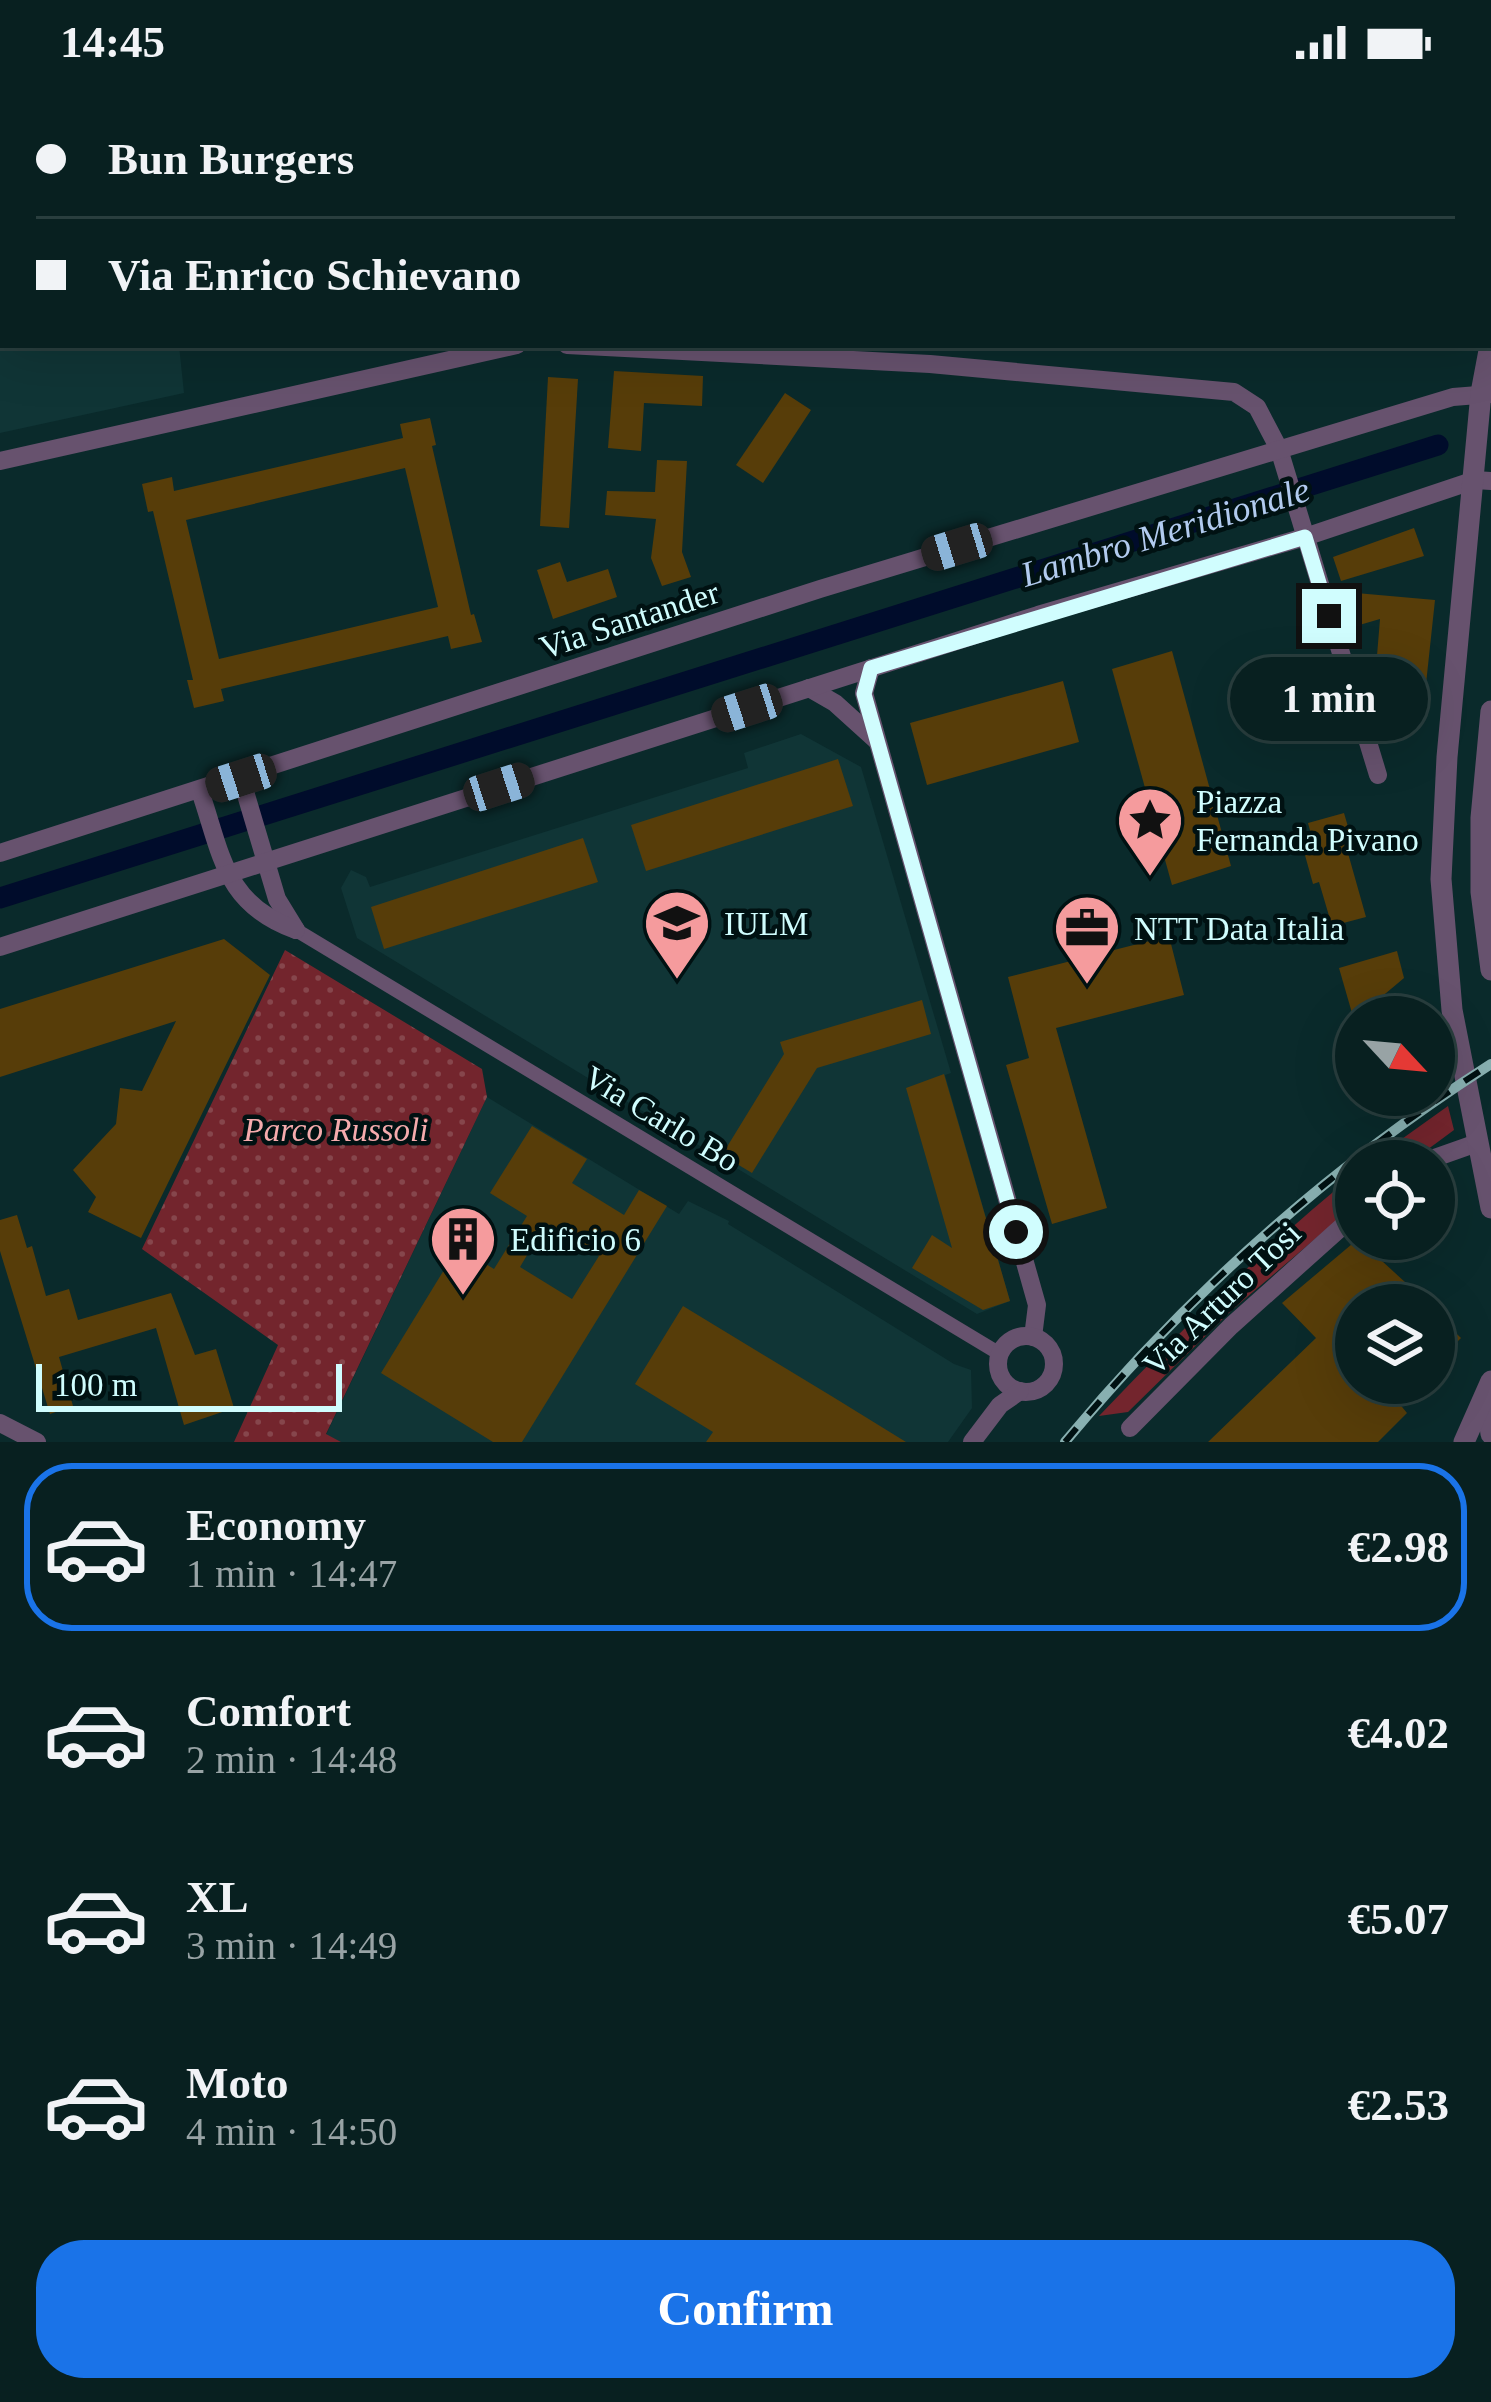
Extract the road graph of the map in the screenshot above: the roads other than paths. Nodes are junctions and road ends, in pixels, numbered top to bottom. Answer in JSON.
{"nodes":[{"id":1,"x":504,"y":348,"type":"edge"},
{"id":2,"x":688,"y":348,"type":"edge"},
{"id":3,"x":1490,"y":348,"type":"edge"},
{"id":4,"x":931,"y":354,"type":"edge"},
{"id":5,"x":1486,"y":394,"type":"edge"},
{"id":6,"x":1281,"y":457,"type":"junction"},
{"id":7,"x":0,"y":461,"type":"edge"},
{"id":8,"x":1483,"y":481,"type":"edge"},
{"id":9,"x":1303,"y":528,"type":"junction"},
{"id":10,"x":871,"y":668,"type":"junction"},
{"id":11,"x":809,"y":688,"type":"junction"},
{"id":12,"x":1491,"y":710,"type":"edge"},
{"id":13,"x":877,"y":741,"type":"junction"},
{"id":14,"x":1378,"y":775,"type":"dead end"},
{"id":15,"x":243,"y":784,"type":"junction"},
{"id":16,"x":202,"y":797,"type":"junction"},
{"id":17,"x":0,"y":854,"type":"edge"},
{"id":18,"x":265,"y":855,"type":"junction"},
{"id":19,"x":224,"y":867,"type":"junction"},
{"id":20,"x":296,"y":930,"type":"junction"},
{"id":21,"x":0,"y":947,"type":"edge"},
{"id":22,"x":1491,"y":970,"type":"edge"},
{"id":23,"x":1477,"y":1143,"type":"junction"},
{"id":24,"x":1455,"y":1151,"type":"edge"},
{"id":25,"x":1491,"y":1208,"type":"edge"},
{"id":26,"x":1335,"y":1233,"type":"edge"},
{"id":27,"x":1033,"y":1336,"type":"junction"},
{"id":28,"x":1000,"y":1354,"type":"junction"},
{"id":29,"x":1489,"y":1388,"type":"edge"},
{"id":30,"x":1020,"y":1391,"type":"junction"},
{"id":31,"x":0,"y":1423,"type":"edge"},
{"id":32,"x":1130,"y":1428,"type":"dead end"},
{"id":33,"x":1491,"y":1434,"type":"edge"},
{"id":34,"x":37,"y":1442,"type":"edge"},
{"id":35,"x":972,"y":1442,"type":"edge"},
{"id":36,"x":1464,"y":1442,"type":"edge"}],
"edges":[{"from":1,"to":7,"type":"street"},
{"from":2,"to":4,"type":"street"},
{"from":3,"to":5,"type":"street"},
{"from":4,"to":6,"type":"street"},
{"from":5,"to":6,"type":"street","name":"Via Santander"},
{"from":5,"to":8,"type":"street"},
{"from":6,"to":9,"type":"street"},
{"from":6,"to":15,"type":"street","name":"Via Santander"},
{"from":8,"to":9,"type":"street"},
{"from":8,"to":23,"type":"street"},
{"from":9,"to":10,"type":"street"},
{"from":9,"to":14,"type":"street"},
{"from":10,"to":11,"type":"street"},
{"from":10,"to":13,"type":"street"},
{"from":11,"to":13,"type":"street"},
{"from":11,"to":18,"type":"street"},
{"from":12,"to":22,"type":"street"},
{"from":13,"to":27,"type":"street"},
{"from":15,"to":16,"type":"street","name":"Via Santander"},
{"from":15,"to":18,"type":"street"},
{"from":16,"to":17,"type":"street","name":"Via Santander"},
{"from":16,"to":19,"type":"street"},
{"from":18,"to":19,"type":"street"},
{"from":18,"to":20,"type":"street"},
{"from":19,"to":20,"type":"street","name":"Via Carlo Bo"},
{"from":19,"to":21,"type":"street"},
{"from":20,"to":28,"type":"street","name":"Via Carlo Bo"},
{"from":23,"to":24,"type":"street"},
{"from":23,"to":25,"type":"street"},
{"from":26,"to":32,"type":"street","name":"Via Arturo Tosi"},
{"from":27,"to":28,"type":"street"},
{"from":27,"to":30,"type":"street"},
{"from":28,"to":30,"type":"street"},
{"from":29,"to":33,"type":"street"},
{"from":29,"to":36,"type":"street"},
{"from":30,"to":35,"type":"street"},
{"from":31,"to":34,"type":"street"}]}
